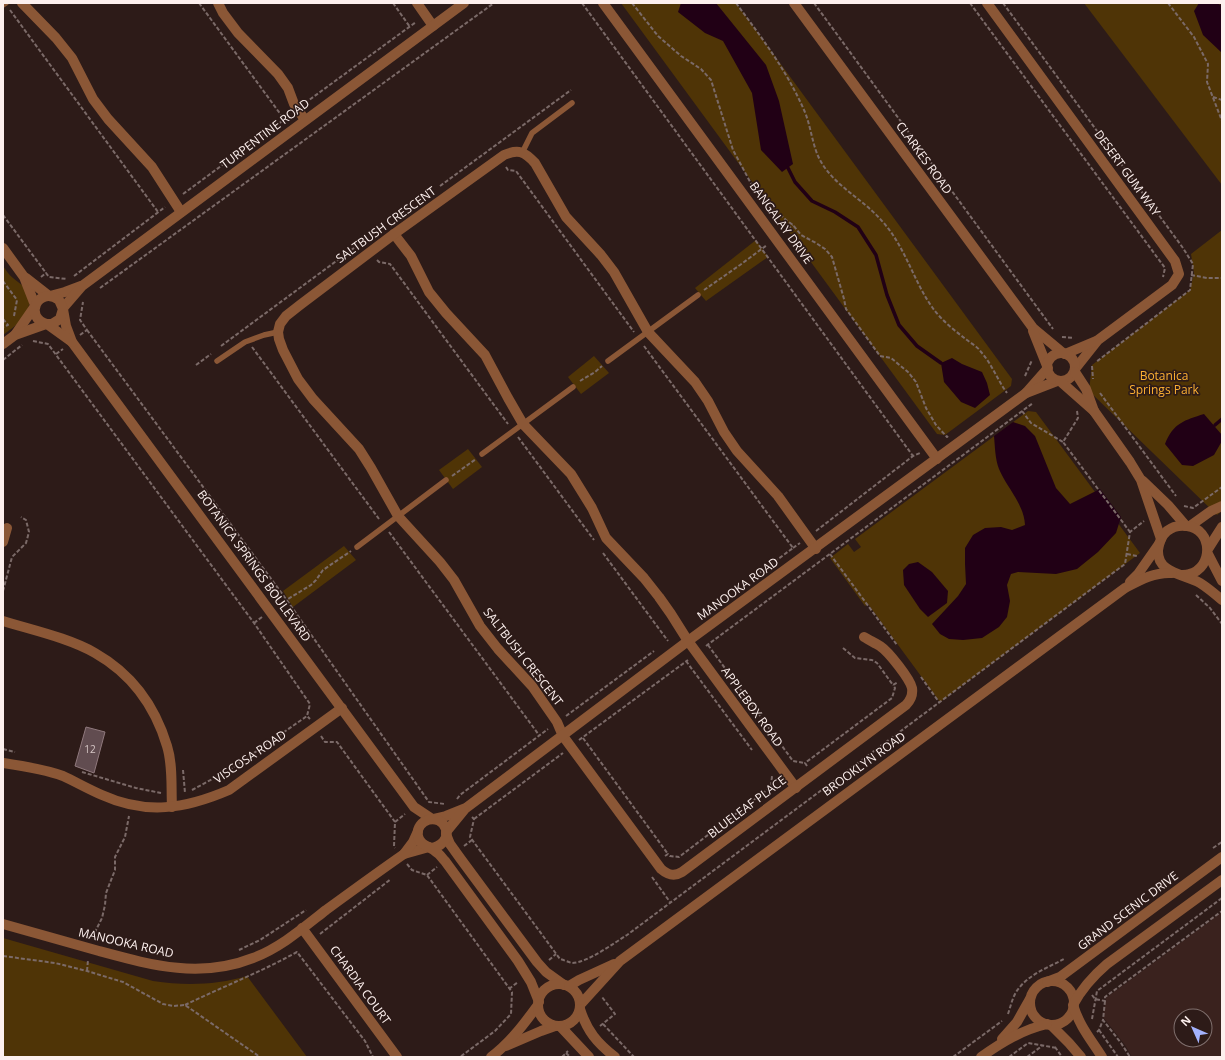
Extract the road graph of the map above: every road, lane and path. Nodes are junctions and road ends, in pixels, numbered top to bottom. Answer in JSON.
{"nodes":[{"id":1,"x":22,"y":3,"type":"edge"},
{"id":2,"x":199,"y":3,"type":"edge"},
{"id":3,"x":218,"y":3,"type":"edge"},
{"id":4,"x":393,"y":3,"type":"edge"},
{"id":5,"x":418,"y":3,"type":"edge"},
{"id":6,"x":464,"y":3,"type":"edge"},
{"id":7,"x":494,"y":3,"type":"edge"},
{"id":8,"x":582,"y":3,"type":"edge"},
{"id":9,"x":603,"y":3,"type":"edge"},
{"id":10,"x":632,"y":3,"type":"edge"},
{"id":11,"x":736,"y":3,"type":"edge"},
{"id":12,"x":794,"y":3,"type":"edge"},
{"id":13,"x":814,"y":3,"type":"edge"},
{"id":14,"x":970,"y":3,"type":"edge"},
{"id":15,"x":987,"y":3,"type":"edge"},
{"id":16,"x":1003,"y":3,"type":"edge"},
{"id":17,"x":1168,"y":3,"type":"edge"},
{"id":18,"x":5,"y":4,"type":"edge"},
{"id":19,"x":426,"y":16,"type":"junction"},
{"id":20,"x":432,"y":26,"type":"junction"},
{"id":21,"x":410,"y":27,"type":"junction"},
{"id":22,"x":1213,"y":97,"type":"junction"},
{"id":23,"x":1222,"y":100,"type":"edge"},
{"id":24,"x":572,"y":103,"type":"dead end"},
{"id":25,"x":304,"y":104,"type":"dead end"},
{"id":26,"x":294,"y":112,"type":"dead end"},
{"id":27,"x":284,"y":119,"type":"junction"},
{"id":28,"x":305,"y":120,"type":"junction"},
{"id":29,"x":1222,"y":121,"type":"edge"},
{"id":30,"x":492,"y":148,"type":"dead end"},
{"id":31,"x":522,"y":152,"type":"junction"},
{"id":32,"x":500,"y":158,"type":"junction"},
{"id":33,"x":179,"y":196,"type":"dead end"},
{"id":34,"x":168,"y":204,"type":"dead end"},
{"id":35,"x":158,"y":212,"type":"junction"},
{"id":36,"x":181,"y":212,"type":"junction"},
{"id":37,"x":3,"y":215,"type":"edge"},
{"id":38,"x":793,"y":225,"type":"junction"},
{"id":39,"x":394,"y":234,"type":"junction"},
{"id":40,"x":780,"y":235,"type":"dead end"},
{"id":41,"x":770,"y":243,"type":"dead end"},
{"id":42,"x":3,"y":248,"type":"edge"},
{"id":43,"x":762,"y":249,"type":"junction"},
{"id":44,"x":46,"y":273,"type":"dead end"},
{"id":45,"x":74,"y":276,"type":"dead end"},
{"id":46,"x":1192,"y":276,"type":"junction"},
{"id":47,"x":24,"y":277,"type":"junction"},
{"id":48,"x":1163,"y":278,"type":"dead end"},
{"id":49,"x":1222,"y":278,"type":"edge"},
{"id":50,"x":3,"y":282,"type":"edge"},
{"id":51,"x":82,"y":286,"type":"junction"},
{"id":52,"x":96,"y":291,"type":"dead end"},
{"id":53,"x":698,"y":295,"type":"joint"},
{"id":54,"x":49,"y":296,"type":"junction"},
{"id":55,"x":15,"y":297,"type":"dead end"},
{"id":56,"x":83,"y":301,"type":"dead end"},
{"id":57,"x":35,"y":306,"type":"junction"},
{"id":58,"x":63,"y":309,"type":"junction"},
{"id":59,"x":3,"y":319,"type":"edge"},
{"id":60,"x":46,"y":324,"type":"junction"},
{"id":61,"x":3,"y":327,"type":"edge"},
{"id":62,"x":1032,"y":328,"type":"junction"},
{"id":63,"x":88,"y":330,"type":"junction"},
{"id":64,"x":1054,"y":330,"type":"dead end"},
{"id":65,"x":278,"y":332,"type":"junction"},
{"id":66,"x":648,"y":332,"type":"junction"},
{"id":67,"x":15,"y":335,"type":"junction"},
{"id":68,"x":1058,"y":336,"type":"dead end"},
{"id":69,"x":639,"y":338,"type":"junction"},
{"id":70,"x":29,"y":340,"type":"dead end"},
{"id":71,"x":26,"y":342,"type":"dead end"},
{"id":72,"x":72,"y":342,"type":"junction"},
{"id":73,"x":3,"y":344,"type":"edge"},
{"id":74,"x":1040,"y":348,"type":"junction"},
{"id":75,"x":1081,"y":352,"type":"junction"},
{"id":76,"x":56,"y":354,"type":"junction"},
{"id":77,"x":1064,"y":354,"type":"junction"},
{"id":78,"x":3,"y":360,"type":"edge"},
{"id":79,"x":217,"y":361,"type":"dead end"},
{"id":80,"x":608,"y":361,"type":"joint"},
{"id":81,"x":1092,"y":365,"type":"junction"},
{"id":82,"x":1047,"y":367,"type":"junction"},
{"id":83,"x":1075,"y":370,"type":"junction"},
{"id":84,"x":1023,"y":378,"type":"dead end"},
{"id":85,"x":1059,"y":381,"type":"junction"},
{"id":86,"x":1090,"y":386,"type":"junction"},
{"id":87,"x":573,"y":387,"type":"joint"},
{"id":88,"x":1012,"y":388,"type":"dead end"},
{"id":89,"x":1026,"y":393,"type":"junction"},
{"id":90,"x":1076,"y":396,"type":"junction"},
{"id":91,"x":1035,"y":401,"type":"dead end"},
{"id":92,"x":1022,"y":411,"type":"junction"},
{"id":93,"x":1094,"y":411,"type":"junction"},
{"id":94,"x":523,"y":424,"type":"junction"},
{"id":95,"x":952,"y":433,"type":"dead end"},
{"id":96,"x":1063,"y":442,"type":"junction"},
{"id":97,"x":929,"y":448,"type":"junction"},
{"id":98,"x":482,"y":454,"type":"joint"},
{"id":99,"x":913,"y":456,"type":"junction"},
{"id":100,"x":937,"y":459,"type":"junction"},
{"id":101,"x":446,"y":480,"type":"joint"},
{"id":102,"x":1141,"y":480,"type":"junction"},
{"id":103,"x":1222,"y":487,"type":"edge"},
{"id":104,"x":1176,"y":496,"type":"junction"},
{"id":105,"x":1180,"y":501,"type":"dead end"},
{"id":106,"x":1166,"y":504,"type":"junction"},
{"id":107,"x":1183,"y":505,"type":"dead end"},
{"id":108,"x":1222,"y":506,"type":"edge"},
{"id":109,"x":1152,"y":514,"type":"junction"},
{"id":110,"x":398,"y":516,"type":"junction"},
{"id":111,"x":21,"y":517,"type":"dead end"},
{"id":112,"x":1188,"y":526,"type":"junction"},
{"id":113,"x":1222,"y":527,"type":"edge"},
{"id":114,"x":7,"y":528,"type":"dead end"},
{"id":115,"x":1130,"y":532,"type":"junction"},
{"id":116,"x":808,"y":537,"type":"junction"},
{"id":117,"x":1160,"y":541,"type":"junction"},
{"id":118,"x":3,"y":542,"type":"edge"},
{"id":119,"x":357,"y":547,"type":"joint"},
{"id":120,"x":793,"y":548,"type":"junction"},
{"id":121,"x":816,"y":549,"type":"junction"},
{"id":122,"x":1208,"y":551,"type":"junction"},
{"id":123,"x":830,"y":554,"type":"junction"},
{"id":124,"x":1176,"y":574,"type":"junction"},
{"id":125,"x":757,"y":575,"type":"dead end"},
{"id":126,"x":1222,"y":581,"type":"edge"},
{"id":127,"x":1125,"y":588,"type":"junction"},
{"id":128,"x":3,"y":591,"type":"edge"},
{"id":129,"x":1192,"y":592,"type":"dead end"},
{"id":130,"x":286,"y":599,"type":"junction"},
{"id":131,"x":1222,"y":600,"type":"edge"},
{"id":132,"x":275,"y":607,"type":"dead end"},
{"id":133,"x":266,"y":614,"type":"dead end"},
{"id":134,"x":3,"y":621,"type":"edge"},
{"id":135,"x":254,"y":623,"type":"junction"},
{"id":136,"x":1222,"y":624,"type":"edge"},
{"id":137,"x":682,"y":631,"type":"junction"},
{"id":138,"x":864,"y":637,"type":"dead end"},
{"id":139,"x":688,"y":641,"type":"junction"},
{"id":140,"x":665,"y":643,"type":"dead end"},
{"id":141,"x":708,"y":645,"type":"junction"},
{"id":142,"x":658,"y":648,"type":"dead end"},
{"id":143,"x":843,"y":648,"type":"dead end"},
{"id":144,"x":901,"y":650,"type":"dead end"},
{"id":145,"x":696,"y":653,"type":"junction"},
{"id":146,"x":920,"y":676,"type":"dead end"},
{"id":147,"x":906,"y":677,"type":"junction"},
{"id":148,"x":939,"y":702,"type":"junction"},
{"id":149,"x":342,"y":708,"type":"junction"},
{"id":150,"x":557,"y":722,"type":"junction"},
{"id":151,"x":316,"y":728,"type":"junction"},
{"id":152,"x":564,"y":736,"type":"junction"},
{"id":153,"x":583,"y":738,"type":"junction"},
{"id":154,"x":571,"y":746,"type":"junction"},
{"id":155,"x":3,"y":763,"type":"edge"},
{"id":156,"x":805,"y":763,"type":"dead end"},
{"id":157,"x":772,"y":776,"type":"dead end"},
{"id":158,"x":136,"y":788,"type":"dead end"},
{"id":159,"x":796,"y":788,"type":"junction"},
{"id":160,"x":458,"y":798,"type":"junction"},
{"id":161,"x":455,"y":802,"type":"dead end"},
{"id":162,"x":132,"y":804,"type":"junction"},
{"id":163,"x":451,"y":805,"type":"dead end"},
{"id":164,"x":172,"y":807,"type":"junction"},
{"id":165,"x":414,"y":807,"type":"junction"},
{"id":166,"x":466,"y":808,"type":"junction"},
{"id":167,"x":433,"y":819,"type":"junction"},
{"id":168,"x":474,"y":819,"type":"junction"},
{"id":169,"x":418,"y":829,"type":"junction"},
{"id":170,"x":446,"y":833,"type":"junction"},
{"id":171,"x":430,"y":847,"type":"junction"},
{"id":172,"x":668,"y":854,"type":"junction"},
{"id":173,"x":403,"y":855,"type":"junction"},
{"id":174,"x":1222,"y":857,"type":"edge"},
{"id":175,"x":656,"y":862,"type":"junction"},
{"id":176,"x":408,"y":865,"type":"junction"},
{"id":177,"x":402,"y":869,"type":"dead end"},
{"id":178,"x":396,"y":874,"type":"dead end"},
{"id":179,"x":650,"y":875,"type":"dead end"},
{"id":180,"x":1222,"y":880,"type":"edge"},
{"id":181,"x":1222,"y":898,"type":"edge"},
{"id":182,"x":670,"y":902,"type":"junction"},
{"id":183,"x":308,"y":909,"type":"dead end"},
{"id":184,"x":1222,"y":910,"type":"edge"},
{"id":185,"x":3,"y":924,"type":"edge"},
{"id":186,"x":302,"y":928,"type":"junction"},
{"id":187,"x":97,"y":940,"type":"dead end"},
{"id":188,"x":312,"y":941,"type":"junction"},
{"id":189,"x":90,"y":944,"type":"junction"},
{"id":190,"x":235,"y":952,"type":"dead end"},
{"id":191,"x":297,"y":952,"type":"junction"},
{"id":192,"x":3,"y":956,"type":"edge"},
{"id":193,"x":1064,"y":959,"type":"dead end"},
{"id":194,"x":620,"y":961,"type":"junction"},
{"id":195,"x":1072,"y":969,"type":"junction"},
{"id":196,"x":87,"y":970,"type":"junction"},
{"id":197,"x":1047,"y":982,"type":"junction"},
{"id":198,"x":567,"y":986,"type":"junction"},
{"id":199,"x":1085,"y":986,"type":"junction"},
{"id":200,"x":1030,"y":999,"type":"junction"},
{"id":201,"x":1096,"y":999,"type":"junction"},
{"id":202,"x":1105,"y":1001,"type":"junction"},
{"id":203,"x":538,"y":1004,"type":"junction"},
{"id":204,"x":186,"y":1005,"type":"junction"},
{"id":205,"x":1073,"y":1005,"type":"junction"},
{"id":206,"x":580,"y":1007,"type":"junction"},
{"id":207,"x":1007,"y":1016,"type":"dead end"},
{"id":208,"x":603,"y":1024,"type":"dead end"},
{"id":209,"x":1049,"y":1025,"type":"junction"},
{"id":210,"x":558,"y":1026,"type":"junction"},
{"id":211,"x":1084,"y":1031,"type":"junction"},
{"id":212,"x":1069,"y":1042,"type":"junction"},
{"id":213,"x":1043,"y":1046,"type":"junction"},
{"id":214,"x":1055,"y":1047,"type":"junction"},
{"id":215,"x":503,"y":1048,"type":"junction"},
{"id":216,"x":993,"y":1048,"type":"junction"},
{"id":217,"x":566,"y":1053,"type":"dead end"},
{"id":218,"x":260,"y":1057,"type":"edge"},
{"id":219,"x":373,"y":1057,"type":"edge"},
{"id":220,"x":397,"y":1057,"type":"edge"},
{"id":221,"x":460,"y":1057,"type":"edge"},
{"id":222,"x":491,"y":1057,"type":"edge"},
{"id":223,"x":570,"y":1057,"type":"edge"},
{"id":224,"x":589,"y":1057,"type":"edge"},
{"id":225,"x":615,"y":1057,"type":"edge"},
{"id":226,"x":634,"y":1057,"type":"edge"},
{"id":227,"x":953,"y":1057,"type":"edge"},
{"id":228,"x":981,"y":1057,"type":"edge"},
{"id":229,"x":1009,"y":1057,"type":"edge"},
{"id":230,"x":1027,"y":1057,"type":"edge"},
{"id":231,"x":1062,"y":1057,"type":"edge"},
{"id":232,"x":1081,"y":1057,"type":"edge"},
{"id":233,"x":1102,"y":1057,"type":"edge"},
{"id":234,"x":1130,"y":1057,"type":"edge"}],
"edges":[{"from":1,"to":36,"type":"street"},
{"from":2,"to":27,"type":"path"},
{"from":3,"to":28,"type":"street"},
{"from":4,"to":21,"type":"path"},
{"from":5,"to":19,"type":"street"},
{"from":6,"to":20,"type":"street","name":"TURPENTINE ROAD"},
{"from":7,"to":52,"type":"path"},
{"from":8,"to":43,"type":"path"},
{"from":9,"to":97,"type":"street","name":"BANGALAY DRIVE"},
{"from":10,"to":38,"type":"path"},
{"from":11,"to":88,"type":"path"},
{"from":12,"to":62,"type":"street","name":"CLARKES ROAD"},
{"from":13,"to":64,"type":"path"},
{"from":14,"to":48,"type":"path"},
{"from":15,"to":75,"type":"street","name":"DESERT GUM WAY"},
{"from":16,"to":46,"type":"path"},
{"from":17,"to":22,"type":"path"},
{"from":18,"to":35,"type":"path"},
{"from":19,"to":20,"type":"street"},
{"from":19,"to":21,"type":"path"},
{"from":20,"to":28,"type":"street","name":"TURPENTINE ROAD"},
{"from":21,"to":25,"type":"path"},
{"from":22,"to":23,"type":"path"},
{"from":22,"to":29,"type":"path"},
{"from":24,"to":31,"type":"lane"},
{"from":26,"to":27,"type":"path"},
{"from":27,"to":33,"type":"path"},
{"from":28,"to":36,"type":"street","name":"TURPENTINE ROAD"},
{"from":30,"to":32,"type":"path"},
{"from":31,"to":32,"type":"street","name":"SALTBUSH CRESCENT"},
{"from":31,"to":66,"type":"street"},
{"from":32,"to":39,"type":"street","name":"SALTBUSH CRESCENT"},
{"from":32,"to":69,"type":"path"},
{"from":34,"to":35,"type":"path"},
{"from":35,"to":45,"type":"path"},
{"from":36,"to":51,"type":"street","name":"TURPENTINE ROAD"},
{"from":37,"to":44,"type":"path"},
{"from":38,"to":40,"type":"path"},
{"from":38,"to":95,"type":"path"},
{"from":39,"to":65,"type":"street","name":"SALTBUSH CRESCENT"},
{"from":39,"to":94,"type":"street","name":"APPLEBOX ROAD"},
{"from":41,"to":43,"type":"path"},
{"from":42,"to":47,"type":"street"},
{"from":43,"to":53,"type":"path"},
{"from":43,"to":99,"type":"path"},
{"from":46,"to":49,"type":"path"},
{"from":46,"to":81,"type":"path"},
{"from":47,"to":54,"type":"street"},
{"from":47,"to":57,"type":"street"},
{"from":50,"to":55,"type":"path"},
{"from":51,"to":54,"type":"street","name":"TURPENTINE ROAD"},
{"from":51,"to":58,"type":"street","name":"TURPENTINE ROAD"},
{"from":53,"to":66,"type":"lane"},
{"from":54,"to":57,"type":"street"},
{"from":54,"to":58,"type":"street"},
{"from":56,"to":63,"type":"path"},
{"from":57,"to":60,"type":"street"},
{"from":57,"to":67,"type":"street"},
{"from":58,"to":60,"type":"street"},
{"from":58,"to":72,"type":"street","name":"BOTANICA SPRINGS BOULEVARD"},
{"from":59,"to":61,"type":"path"},
{"from":60,"to":67,"type":"street"},
{"from":60,"to":72,"type":"street","name":"BOTANICA SPRINGS BOULEVARD"},
{"from":62,"to":74,"type":"street","name":"CLARKES ROAD"},
{"from":62,"to":77,"type":"street","name":"CLARKES ROAD"},
{"from":63,"to":72,"type":"path"},
{"from":63,"to":130,"type":"path"},
{"from":65,"to":79,"type":"lane"},
{"from":65,"to":110,"type":"street","name":"SALTBUSH CRESCENT"},
{"from":66,"to":69,"type":"lane"},
{"from":66,"to":116,"type":"street"},
{"from":67,"to":73,"type":"street"},
{"from":68,"to":75,"type":"path"},
{"from":69,"to":80,"type":"lane"},
{"from":69,"to":120,"type":"path"},
{"from":70,"to":76,"type":"path"},
{"from":71,"to":78,"type":"path"},
{"from":72,"to":76,"type":"path"},
{"from":72,"to":149,"type":"street","name":"BOTANICA SPRINGS BOULEVARD"},
{"from":74,"to":82,"type":"street","name":"CLARKES ROAD"},
{"from":74,"to":84,"type":"path"},
{"from":75,"to":77,"type":"street","name":"DESERT GUM WAY"},
{"from":75,"to":81,"type":"path"},
{"from":75,"to":83,"type":"street"},
{"from":76,"to":135,"type":"path"},
{"from":77,"to":82,"type":"street"},
{"from":77,"to":83,"type":"street"},
{"from":80,"to":87,"type":"path"},
{"from":81,"to":86,"type":"path"},
{"from":82,"to":85,"type":"street"},
{"from":82,"to":89,"type":"street","name":"MANOOKA ROAD"},
{"from":83,"to":85,"type":"street"},
{"from":83,"to":86,"type":"street"},
{"from":85,"to":89,"type":"street","name":"MANOOKA ROAD"},
{"from":85,"to":90,"type":"street"},
{"from":86,"to":93,"type":"street"},
{"from":86,"to":104,"type":"path"},
{"from":87,"to":94,"type":"lane"},
{"from":89,"to":100,"type":"street","name":"MANOOKA ROAD"},
{"from":90,"to":93,"type":"street"},
{"from":90,"to":96,"type":"path"},
{"from":91,"to":92,"type":"path"},
{"from":92,"to":96,"type":"path"},
{"from":92,"to":123,"type":"path"},
{"from":93,"to":102,"type":"street"},
{"from":94,"to":98,"type":"lane"},
{"from":94,"to":137,"type":"street","name":"APPLEBOX ROAD"},
{"from":96,"to":115,"type":"path"},
{"from":97,"to":99,"type":"path"},
{"from":97,"to":100,"type":"street","name":"BANGALAY DRIVE"},
{"from":98,"to":101,"type":"path"},
{"from":99,"to":116,"type":"path"},
{"from":100,"to":121,"type":"street","name":"MANOOKA ROAD"},
{"from":101,"to":110,"type":"lane"},
{"from":102,"to":106,"type":"street"},
{"from":102,"to":109,"type":"street"},
{"from":103,"to":107,"type":"path"},
{"from":104,"to":105,"type":"path"},
{"from":104,"to":106,"type":"path"},
{"from":106,"to":112,"type":"street"},
{"from":108,"to":112,"type":"street"},
{"from":109,"to":115,"type":"path"},
{"from":109,"to":117,"type":"street"},
{"from":110,"to":119,"type":"lane"},
{"from":110,"to":150,"type":"street","name":"SALTBUSH CRESCENT"},
{"from":111,"to":128,"type":"path"},
{"from":112,"to":117,"type":"street"},
{"from":112,"to":122,"type":"street"},
{"from":113,"to":122,"type":"street"},
{"from":114,"to":118,"type":"street"},
{"from":115,"to":148,"type":"path"},
{"from":116,"to":120,"type":"path"},
{"from":116,"to":121,"type":"street"},
{"from":117,"to":124,"type":"street"},
{"from":117,"to":127,"type":"street","name":"BROOKLYN ROAD"},
{"from":119,"to":130,"type":"path"},
{"from":120,"to":125,"type":"path"},
{"from":121,"to":139,"type":"street","name":"MANOOKA ROAD"},
{"from":122,"to":124,"type":"street"},
{"from":122,"to":126,"type":"street"},
{"from":123,"to":141,"type":"path"},
{"from":123,"to":144,"type":"path"},
{"from":124,"to":127,"type":"street","name":"BROOKLYN ROAD"},
{"from":124,"to":131,"type":"street"},
{"from":127,"to":194,"type":"street","name":"BROOKLYN ROAD"},
{"from":129,"to":136,"type":"path"},
{"from":130,"to":132,"type":"path"},
{"from":130,"to":163,"type":"path"},
{"from":133,"to":135,"type":"path"},
{"from":134,"to":164,"type":"street"},
{"from":135,"to":151,"type":"path"},
{"from":137,"to":139,"type":"street","name":"APPLEBOX ROAD"},
{"from":137,"to":140,"type":"path"},
{"from":138,"to":147,"type":"street","name":"BLUELEAF PLACE"},
{"from":139,"to":145,"type":"street","name":"APPLEBOX ROAD"},
{"from":139,"to":152,"type":"street","name":"MANOOKA ROAD"},
{"from":141,"to":145,"type":"path"},
{"from":141,"to":156,"type":"path"},
{"from":142,"to":150,"type":"path"},
{"from":143,"to":147,"type":"path"},
{"from":145,"to":153,"type":"path"},
{"from":145,"to":159,"type":"street","name":"APPLEBOX ROAD"},
{"from":146,"to":148,"type":"path"},
{"from":147,"to":159,"type":"street","name":"BLUELEAF PLACE"},
{"from":148,"to":182,"type":"path"},
{"from":149,"to":151,"type":"street","name":"VISCOSA ROAD"},
{"from":149,"to":165,"type":"street","name":"BOTANICA SPRINGS BOULEVARD"},
{"from":150,"to":152,"type":"street","name":"SALTBUSH CRESCENT"},
{"from":150,"to":160,"type":"path"},
{"from":151,"to":164,"type":"street","name":"VISCOSA ROAD"},
{"from":151,"to":173,"type":"path"},
{"from":152,"to":154,"type":"street","name":"BLUELEAF PLACE"},
{"from":152,"to":166,"type":"street","name":"MANOOKA ROAD"},
{"from":153,"to":154,"type":"path"},
{"from":153,"to":172,"type":"path"},
{"from":154,"to":168,"type":"path"},
{"from":154,"to":175,"type":"street","name":"BLUELEAF PLACE"},
{"from":155,"to":162,"type":"street","name":"VISCOSA ROAD"},
{"from":157,"to":172,"type":"path"},
{"from":158,"to":162,"type":"path"},
{"from":159,"to":175,"type":"street","name":"BLUELEAF PLACE"},
{"from":160,"to":161,"type":"path"},
{"from":160,"to":166,"type":"path"},
{"from":162,"to":164,"type":"street","name":"VISCOSA ROAD"},
{"from":162,"to":189,"type":"path"},
{"from":165,"to":167,"type":"street","name":"BOTANICA SPRINGS BOULEVARD"},
{"from":165,"to":169,"type":"street","name":"BOTANICA SPRINGS BOULEVARD"},
{"from":166,"to":167,"type":"street","name":"MANOOKA ROAD"},
{"from":166,"to":168,"type":"path"},
{"from":166,"to":170,"type":"street","name":"MANOOKA ROAD"},
{"from":167,"to":169,"type":"street"},
{"from":167,"to":170,"type":"street"},
{"from":168,"to":182,"type":"path"},
{"from":169,"to":171,"type":"street"},
{"from":169,"to":173,"type":"street","name":"MANOOKA ROAD"},
{"from":170,"to":171,"type":"street"},
{"from":170,"to":198,"type":"street"},
{"from":171,"to":173,"type":"street","name":"MANOOKA ROAD"},
{"from":171,"to":203,"type":"street"},
{"from":172,"to":175,"type":"path"},
{"from":173,"to":176,"type":"path"},
{"from":173,"to":186,"type":"street","name":"MANOOKA ROAD"},
{"from":174,"to":195,"type":"street","name":"GRAND SCENIC DRIVE"},
{"from":176,"to":177,"type":"path"},
{"from":176,"to":221,"type":"path"},
{"from":178,"to":188,"type":"path"},
{"from":179,"to":182,"type":"path"},
{"from":180,"to":199,"type":"street","name":"GRAND SCENIC DRIVE"},
{"from":181,"to":201,"type":"path"},
{"from":183,"to":190,"type":"path"},
{"from":184,"to":202,"type":"path"},
{"from":185,"to":189,"type":"street","name":"MANOOKA ROAD"},
{"from":186,"to":188,"type":"street","name":"CHARDIA COURT"},
{"from":186,"to":189,"type":"street","name":"MANOOKA ROAD"},
{"from":187,"to":189,"type":"path"},
{"from":188,"to":191,"type":"path"},
{"from":188,"to":220,"type":"street","name":"CHARDIA COURT"},
{"from":189,"to":196,"type":"path"},
{"from":191,"to":204,"type":"path"},
{"from":191,"to":219,"type":"path"},
{"from":192,"to":196,"type":"path"},
{"from":193,"to":195,"type":"path"},
{"from":194,"to":198,"type":"street","name":"BROOKLYN ROAD"},
{"from":194,"to":206,"type":"street","name":"BROOKLYN ROAD"},
{"from":195,"to":197,"type":"street","name":"GRAND SCENIC DRIVE"},
{"from":196,"to":204,"type":"path"},
{"from":197,"to":200,"type":"street","name":"GRAND SCENIC DRIVE"},
{"from":197,"to":205,"type":"street"},
{"from":198,"to":203,"type":"street"},
{"from":198,"to":206,"type":"street"},
{"from":199,"to":201,"type":"path"},
{"from":199,"to":205,"type":"street","name":"GRAND SCENIC DRIVE"},
{"from":200,"to":209,"type":"street"},
{"from":200,"to":216,"type":"street","name":"GRAND SCENIC DRIVE"},
{"from":201,"to":202,"type":"path"},
{"from":201,"to":211,"type":"path"},
{"from":202,"to":234,"type":"path"},
{"from":203,"to":210,"type":"street"},
{"from":203,"to":215,"type":"street"},
{"from":204,"to":218,"type":"path"},
{"from":205,"to":209,"type":"street","name":"GRAND SCENIC DRIVE"},
{"from":205,"to":211,"type":"street"},
{"from":206,"to":210,"type":"street"},
{"from":206,"to":225,"type":"street"},
{"from":207,"to":227,"type":"path"},
{"from":208,"to":226,"type":"path"},
{"from":209,"to":212,"type":"street"},
{"from":209,"to":216,"type":"street","name":"GRAND SCENIC DRIVE"},
{"from":210,"to":215,"type":"street"},
{"from":210,"to":224,"type":"street"},
{"from":211,"to":233,"type":"street"},
{"from":212,"to":214,"type":"path"},
{"from":212,"to":232,"type":"street"},
{"from":213,"to":214,"type":"path"},
{"from":213,"to":229,"type":"path"},
{"from":213,"to":230,"type":"path"},
{"from":214,"to":231,"type":"path"},
{"from":215,"to":222,"type":"street"},
{"from":216,"to":228,"type":"street","name":"GRAND SCENIC DRIVE"},
{"from":217,"to":223,"type":"path"}]}
